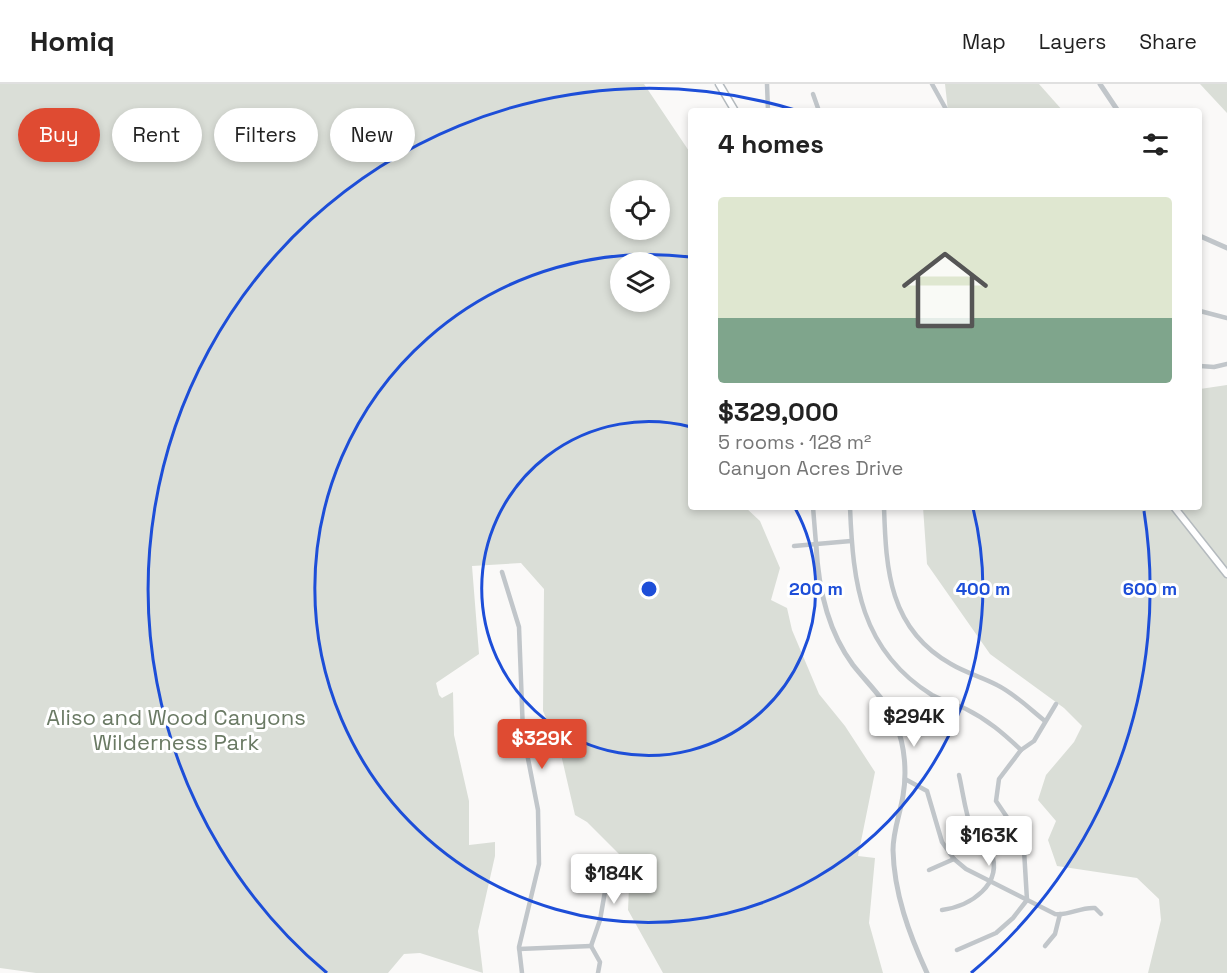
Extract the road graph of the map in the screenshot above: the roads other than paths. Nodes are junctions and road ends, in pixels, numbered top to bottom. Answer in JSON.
{"nodes":[{"id":1,"x":719,"y":84,"type":"edge"},
{"id":2,"x":767,"y":84,"type":"edge"},
{"id":3,"x":932,"y":84,"type":"edge"},
{"id":4,"x":1100,"y":84,"type":"edge"},
{"id":5,"x":813,"y":94,"type":"dead end"},
{"id":6,"x":733,"y":108,"type":"edge"},
{"id":7,"x":767,"y":108,"type":"edge"},
{"id":8,"x":818,"y":108,"type":"edge"},
{"id":9,"x":945,"y":108,"type":"edge"},
{"id":10,"x":1116,"y":108,"type":"edge"},
{"id":11,"x":1202,"y":237,"type":"edge"},
{"id":12,"x":1227,"y":248,"type":"edge"},
{"id":13,"x":1202,"y":312,"type":"edge"},
{"id":14,"x":1227,"y":318,"type":"edge"},
{"id":15,"x":1227,"y":364,"type":"edge"},
{"id":16,"x":1202,"y":366,"type":"edge"},
{"id":17,"x":813,"y":510,"type":"edge"},
{"id":18,"x":850,"y":510,"type":"edge"},
{"id":19,"x":884,"y":510,"type":"edge"},
{"id":20,"x":1176,"y":510,"type":"edge"},
{"id":21,"x":851,"y":541,"type":"junction"},
{"id":22,"x":816,"y":544,"type":"junction"},
{"id":23,"x":794,"y":546,"type":"dead end"},
{"id":24,"x":502,"y":572,"type":"dead end"},
{"id":25,"x":1227,"y":574,"type":"edge"},
{"id":26,"x":1056,"y":704,"type":"dead end"},
{"id":27,"x":1045,"y":721,"type":"junction"},
{"id":28,"x":1020,"y":750,"type":"junction"},
{"id":29,"x":959,"y":775,"type":"dead end"},
{"id":30,"x":905,"y":779,"type":"junction"},
{"id":31,"x":611,"y":857,"type":"dead end"},
{"id":32,"x":954,"y":859,"type":"junction"},
{"id":33,"x":929,"y":870,"type":"dead end"},
{"id":34,"x":991,"y":880,"type":"junction"},
{"id":35,"x":1027,"y":900,"type":"junction"},
{"id":36,"x":942,"y":910,"type":"dead end"},
{"id":37,"x":1101,"y":914,"type":"dead end"},
{"id":38,"x":1060,"y":915,"type":"junction"},
{"id":39,"x":591,"y":946,"type":"junction"},
{"id":40,"x":1046,"y":946,"type":"dead end"},
{"id":41,"x":519,"y":950,"type":"junction"},
{"id":42,"x":957,"y":950,"type":"dead end"},
{"id":43,"x":522,"y":973,"type":"edge"},
{"id":44,"x":598,"y":973,"type":"edge"},
{"id":45,"x":927,"y":973,"type":"edge"}],
"edges":[{"from":1,"to":6,"type":"main road"},
{"from":2,"to":7,"type":"street"},
{"from":3,"to":9,"type":"street"},
{"from":4,"to":10,"type":"street"},
{"from":5,"to":8,"type":"street"},
{"from":11,"to":12,"type":"street"},
{"from":13,"to":14,"type":"street"},
{"from":15,"to":16,"type":"street"},
{"from":17,"to":22,"type":"street"},
{"from":18,"to":21,"type":"street"},
{"from":19,"to":27,"type":"street"},
{"from":20,"to":25,"type":"main road"},
{"from":21,"to":22,"type":"street"},
{"from":21,"to":28,"type":"street"},
{"from":22,"to":23,"type":"street"},
{"from":22,"to":30,"type":"street"},
{"from":24,"to":41,"type":"street"},
{"from":26,"to":27,"type":"street"},
{"from":27,"to":28,"type":"street"},
{"from":28,"to":35,"type":"street"},
{"from":29,"to":34,"type":"street"},
{"from":30,"to":32,"type":"street"},
{"from":30,"to":45,"type":"street"},
{"from":31,"to":39,"type":"street"},
{"from":32,"to":33,"type":"street"},
{"from":32,"to":34,"type":"street"},
{"from":34,"to":35,"type":"street"},
{"from":34,"to":36,"type":"street"},
{"from":35,"to":38,"type":"street"},
{"from":35,"to":42,"type":"street"},
{"from":37,"to":38,"type":"street"},
{"from":38,"to":40,"type":"street"},
{"from":39,"to":41,"type":"street"},
{"from":39,"to":44,"type":"street"},
{"from":41,"to":43,"type":"street"}]}
